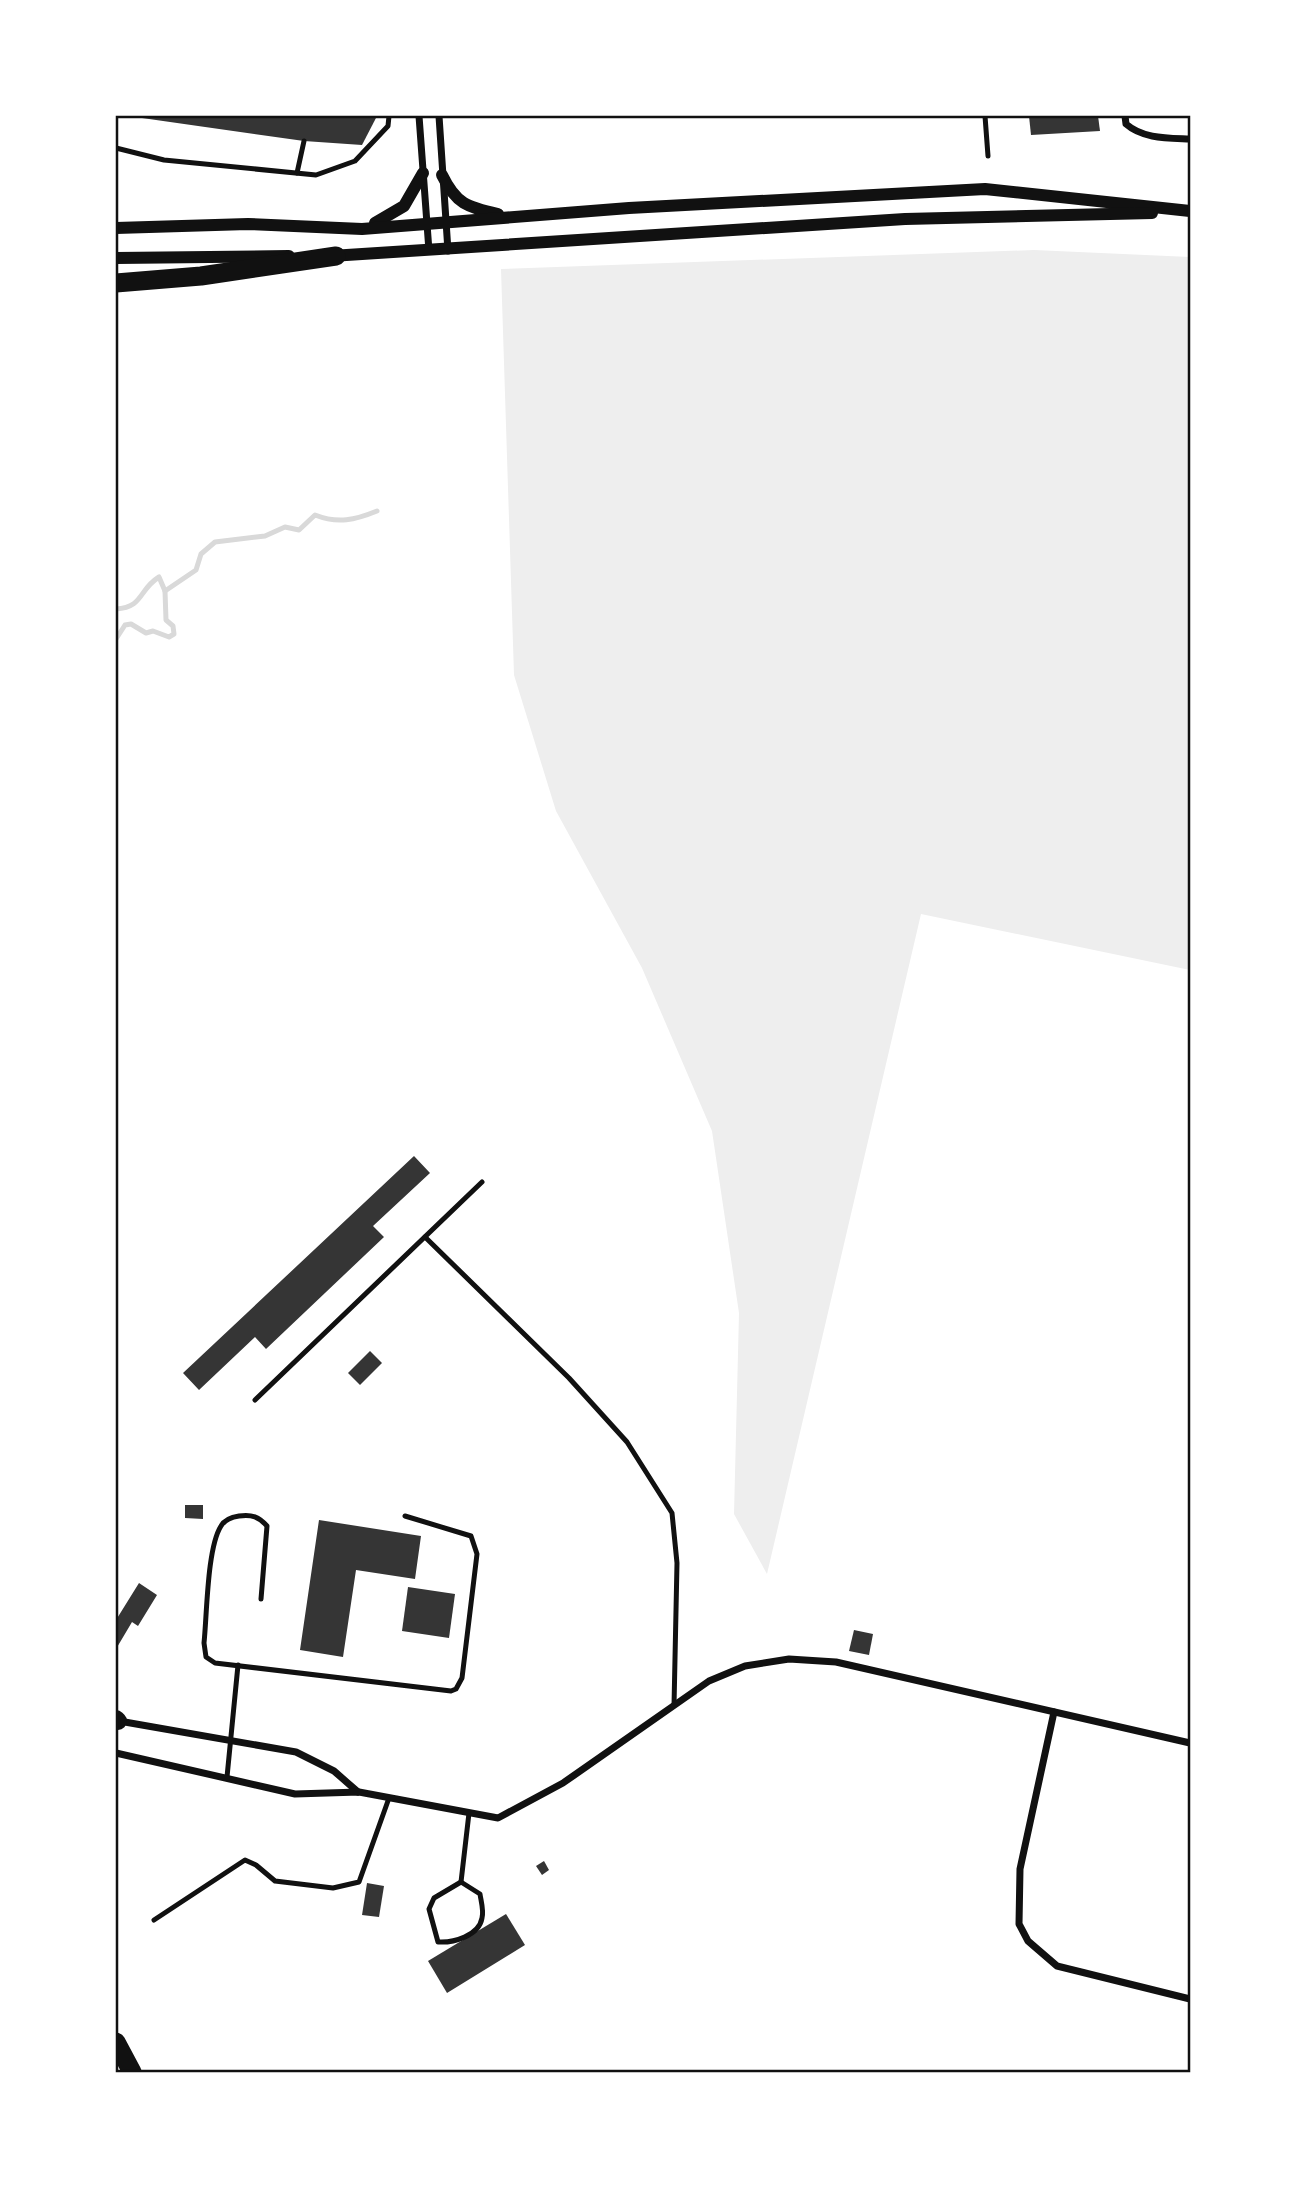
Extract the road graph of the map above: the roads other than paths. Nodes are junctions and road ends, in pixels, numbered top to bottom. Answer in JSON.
{"nodes":[{"id":1,"x":389,"y":116,"type":"edge"},
{"id":2,"x":419,"y":116,"type":"edge"},
{"id":3,"x":439,"y":116,"type":"edge"},
{"id":4,"x":985,"y":116,"type":"edge"},
{"id":5,"x":1125,"y":116,"type":"edge"},
{"id":6,"x":1191,"y":139,"type":"edge"},
{"id":7,"x":304,"y":141,"type":"dead end"},
{"id":8,"x":116,"y":148,"type":"edge"},
{"id":9,"x":988,"y":156,"type":"dead end"},
{"id":10,"x":297,"y":173,"type":"junction"},
{"id":11,"x":423,"y":173,"type":"junction"},
{"id":12,"x":442,"y":175,"type":"junction"},
{"id":13,"x":1191,"y":211,"type":"edge"},
{"id":14,"x":513,"y":217,"type":"junction"},
{"id":15,"x":445,"y":222,"type":"junction"},
{"id":16,"x":426,"y":225,"type":"junction"},
{"id":17,"x":116,"y":228,"type":"edge"},
{"id":18,"x":362,"y":229,"type":"junction"},
{"id":19,"x":448,"y":251,"type":"junction"},
{"id":20,"x":429,"y":252,"type":"junction"},
{"id":21,"x":335,"y":256,"type":"junction"},
{"id":22,"x":116,"y":258,"type":"edge"},
{"id":23,"x":116,"y":283,"type":"edge"},
{"id":24,"x":482,"y":1182,"type":"dead end"},
{"id":25,"x":425,"y":1237,"type":"junction"},
{"id":26,"x":255,"y":1400,"type":"dead end"},
{"id":27,"x":405,"y":1516,"type":"dead end"},
{"id":28,"x":261,"y":1599,"type":"dead end"},
{"id":29,"x":238,"y":1665,"type":"junction"},
{"id":30,"x":674,"y":1706,"type":"junction"},
{"id":31,"x":1054,"y":1712,"type":"junction"},
{"id":32,"x":117,"y":1720,"type":"edge"},
{"id":33,"x":232,"y":1741,"type":"junction"},
{"id":34,"x":1191,"y":1743,"type":"edge"},
{"id":35,"x":116,"y":1753,"type":"edge"},
{"id":36,"x":227,"y":1777,"type":"junction"},
{"id":37,"x":359,"y":1792,"type":"junction"},
{"id":38,"x":388,"y":1798,"type":"junction"},
{"id":39,"x":469,"y":1813,"type":"junction"},
{"id":40,"x":461,"y":1882,"type":"junction"},
{"id":41,"x":154,"y":1920,"type":"dead end"},
{"id":42,"x":1191,"y":1998,"type":"edge"},
{"id":43,"x":116,"y":2042,"type":"edge"},
{"id":44,"x":132,"y":2073,"type":"edge"}],
"edges":[{"from":1,"to":10,"type":"lane"},
{"from":2,"to":11,"type":"street"},
{"from":3,"to":12,"type":"street"},
{"from":4,"to":9,"type":"lane"},
{"from":5,"to":6,"type":"street"},
{"from":7,"to":10,"type":"lane"},
{"from":8,"to":10,"type":"lane"},
{"from":11,"to":16,"type":"street"},
{"from":11,"to":18,"type":"street"},
{"from":12,"to":14,"type":"street"},
{"from":12,"to":15,"type":"street"},
{"from":13,"to":14,"type":"street"},
{"from":13,"to":19,"type":"street"},
{"from":14,"to":15,"type":"street"},
{"from":15,"to":16,"type":"street"},
{"from":15,"to":19,"type":"street"},
{"from":16,"to":18,"type":"street"},
{"from":16,"to":20,"type":"street"},
{"from":17,"to":18,"type":"street"},
{"from":19,"to":20,"type":"street"},
{"from":20,"to":21,"type":"street"},
{"from":21,"to":22,"type":"street"},
{"from":21,"to":23,"type":"highway"},
{"from":24,"to":25,"type":"lane"},
{"from":25,"to":26,"type":"lane"},
{"from":25,"to":30,"type":"lane"},
{"from":27,"to":29,"type":"lane"},
{"from":28,"to":29,"type":"lane"},
{"from":29,"to":33,"type":"lane"},
{"from":30,"to":31,"type":"street"},
{"from":30,"to":39,"type":"street"},
{"from":31,"to":34,"type":"street"},
{"from":31,"to":42,"type":"street"},
{"from":32,"to":33,"type":"street"},
{"from":33,"to":36,"type":"lane"},
{"from":33,"to":37,"type":"street"},
{"from":35,"to":36,"type":"street"},
{"from":36,"to":37,"type":"street"},
{"from":37,"to":38,"type":"street"},
{"from":38,"to":39,"type":"street"},
{"from":38,"to":41,"type":"lane"},
{"from":39,"to":40,"type":"lane"},
{"from":40,"to":40,"type":"lane"},
{"from":43,"to":44,"type":"highway"}]}
